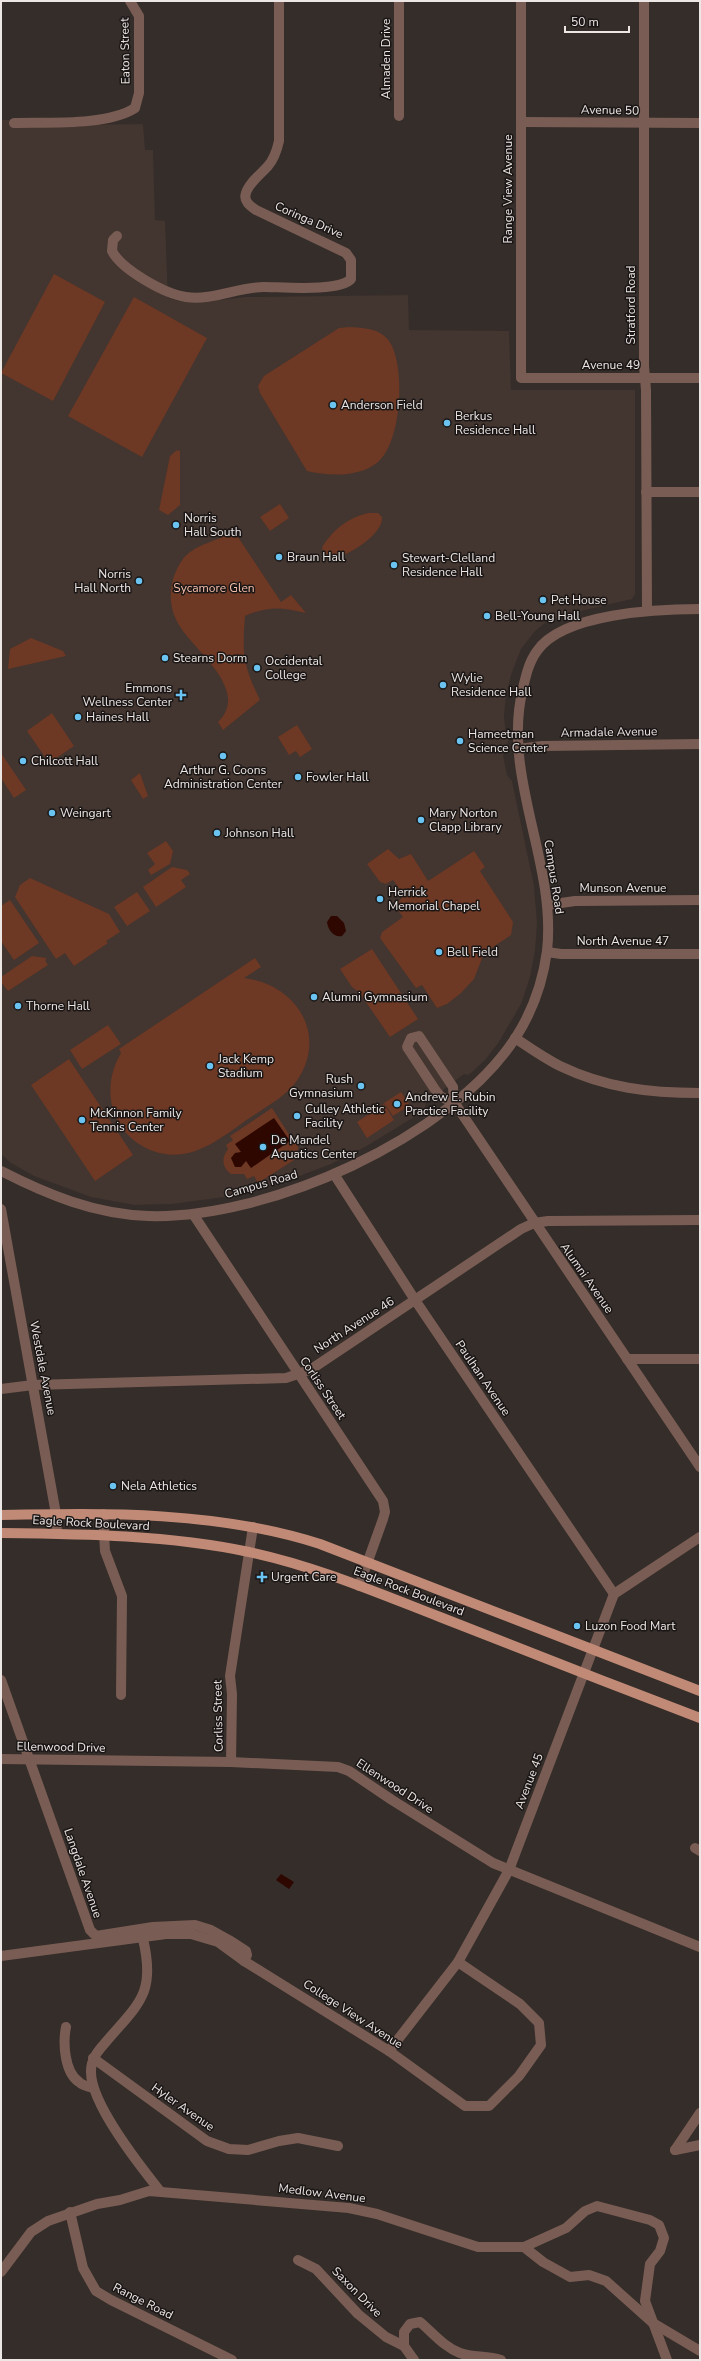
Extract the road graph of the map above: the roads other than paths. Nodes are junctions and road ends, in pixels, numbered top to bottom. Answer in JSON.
{"nodes":[{"id":1,"x":130,"y":1,"type":"edge"},
{"id":2,"x":279,"y":1,"type":"edge"},
{"id":3,"x":399,"y":1,"type":"edge"},
{"id":4,"x":521,"y":1,"type":"edge"},
{"id":5,"x":644,"y":1,"type":"edge"},
{"id":6,"x":400,"y":116,"type":"dead end"},
{"id":7,"x":521,"y":122,"type":"junction"},
{"id":8,"x":14,"y":123,"type":"dead end"},
{"id":9,"x":644,"y":123,"type":"junction"},
{"id":10,"x":700,"y":123,"type":"edge"},
{"id":11,"x":117,"y":236,"type":"dead end"},
{"id":12,"x":521,"y":378,"type":"joint"},
{"id":13,"x":645,"y":378,"type":"junction"},
{"id":14,"x":700,"y":378,"type":"edge"},
{"id":15,"x":646,"y":492,"type":"junction"},
{"id":16,"x":700,"y":492,"type":"edge"},
{"id":17,"x":700,"y":609,"type":"edge"},
{"id":18,"x":647,"y":610,"type":"junction"},
{"id":19,"x":700,"y":744,"type":"edge"},
{"id":20,"x":518,"y":748,"type":"junction"},
{"id":21,"x":700,"y":900,"type":"edge"},
{"id":22,"x":547,"y":905,"type":"junction"},
{"id":23,"x":546,"y":952,"type":"junction"},
{"id":24,"x":700,"y":954,"type":"edge"},
{"id":25,"x":515,"y":1038,"type":"junction"},
{"id":26,"x":700,"y":1093,"type":"edge"},
{"id":27,"x":454,"y":1102,"type":"junction"},
{"id":28,"x":1,"y":1171,"type":"edge"},
{"id":29,"x":334,"y":1174,"type":"junction"},
{"id":30,"x":1,"y":1209,"type":"edge"},
{"id":31,"x":193,"y":1214,"type":"junction"},
{"id":32,"x":700,"y":1220,"type":"edge"},
{"id":33,"x":534,"y":1223,"type":"junction"},
{"id":34,"x":4,"y":1252,"type":"edge"},
{"id":35,"x":416,"y":1300,"type":"junction"},
{"id":36,"x":628,"y":1359,"type":"junction"},
{"id":37,"x":700,"y":1359,"type":"edge"},
{"id":38,"x":299,"y":1374,"type":"junction"},
{"id":39,"x":33,"y":1385,"type":"junction"},
{"id":40,"x":1,"y":1389,"type":"edge"},
{"id":41,"x":700,"y":1467,"type":"edge"},
{"id":42,"x":56,"y":1514,"type":"junction"},
{"id":43,"x":103,"y":1514,"type":"junction"},
{"id":44,"x":1,"y":1515,"type":"edge"},
{"id":45,"x":254,"y":1527,"type":"junction"},
{"id":46,"x":1,"y":1533,"type":"edge"},
{"id":47,"x":57,"y":1533,"type":"junction"},
{"id":48,"x":104,"y":1537,"type":"junction"},
{"id":49,"x":700,"y":1537,"type":"edge"},
{"id":50,"x":249,"y":1552,"type":"junction"},
{"id":51,"x":367,"y":1562,"type":"junction"},
{"id":52,"x":359,"y":1586,"type":"junction"},
{"id":53,"x":614,"y":1594,"type":"junction"},
{"id":54,"x":593,"y":1649,"type":"junction"},
{"id":55,"x":584,"y":1673,"type":"junction"},
{"id":56,"x":1,"y":1680,"type":"edge"},
{"id":57,"x":700,"y":1691,"type":"edge"},
{"id":58,"x":121,"y":1695,"type":"dead end"},
{"id":59,"x":700,"y":1718,"type":"edge"},
{"id":60,"x":1,"y":1759,"type":"edge"},
{"id":61,"x":30,"y":1759,"type":"junction"},
{"id":62,"x":231,"y":1762,"type":"junction"},
{"id":63,"x":509,"y":1870,"type":"junction"},
{"id":64,"x":143,"y":1939,"type":"junction"},
{"id":65,"x":700,"y":1947,"type":"edge"},
{"id":66,"x":1,"y":1956,"type":"edge"},
{"id":67,"x":244,"y":1961,"type":"junction"},
{"id":68,"x":458,"y":1962,"type":"junction"},
{"id":69,"x":66,"y":2027,"type":"dead end"},
{"id":70,"x":389,"y":2051,"type":"junction"},
{"id":71,"x":93,"y":2058,"type":"junction"},
{"id":72,"x":93,"y":2088,"type":"junction"},
{"id":73,"x":700,"y":2113,"type":"edge"},
{"id":74,"x":700,"y":2145,"type":"edge"},
{"id":75,"x":338,"y":2146,"type":"dead end"},
{"id":76,"x":160,"y":2191,"type":"junction"},
{"id":77,"x":70,"y":2212,"type":"junction"},
{"id":78,"x":524,"y":2247,"type":"junction"},
{"id":79,"x":298,"y":2260,"type":"dead end"},
{"id":80,"x":1,"y":2272,"type":"edge"},
{"id":81,"x":653,"y":2323,"type":"junction"},
{"id":82,"x":404,"y":2346,"type":"junction"},
{"id":83,"x":700,"y":2351,"type":"edge"},
{"id":84,"x":232,"y":2360,"type":"edge"},
{"id":85,"x":414,"y":2360,"type":"edge"},
{"id":86,"x":501,"y":2360,"type":"edge"},
{"id":87,"x":667,"y":2360,"type":"edge"}],
"edges":[{"from":1,"to":8,"type":"street","name":"Eaton Street"},
{"from":2,"to":11,"type":"street","name":"Coringa Drive"},
{"from":3,"to":6,"type":"street","name":"Almaden Drive"},
{"from":4,"to":7,"type":"street","name":"Range View Avenue"},
{"from":5,"to":9,"type":"street","name":"Stratford Road"},
{"from":7,"to":9,"type":"street","name":"Avenue 50"},
{"from":7,"to":12,"type":"street","name":"Range View Avenue"},
{"from":9,"to":10,"type":"street","name":"Avenue 50"},
{"from":9,"to":13,"type":"street","name":"Stratford Road"},
{"from":12,"to":13,"type":"street","name":"Avenue 49"},
{"from":13,"to":14,"type":"street","name":"Avenue 49"},
{"from":13,"to":15,"type":"street","name":"Stratford Road"},
{"from":15,"to":16,"type":"street"},
{"from":15,"to":18,"type":"street","name":"Stratford Road"},
{"from":17,"to":18,"type":"street","name":"Campus Road"},
{"from":18,"to":20,"type":"street","name":"Campus Road"},
{"from":19,"to":20,"type":"street","name":"Armadale Avenue"},
{"from":20,"to":22,"type":"street","name":"Campus Road"},
{"from":21,"to":22,"type":"street","name":"Munson Avenue"},
{"from":22,"to":23,"type":"street","name":"Campus Road"},
{"from":23,"to":24,"type":"street","name":"North Avenue 47"},
{"from":23,"to":25,"type":"street","name":"Campus Road"},
{"from":25,"to":26,"type":"street"},
{"from":25,"to":27,"type":"street","name":"Campus Road"},
{"from":27,"to":27,"type":"street","name":"Alumni Avenue"},
{"from":27,"to":29,"type":"street","name":"Campus Road"},
{"from":27,"to":33,"type":"street","name":"Alumni Avenue"},
{"from":28,"to":31,"type":"street","name":"Campus Road"},
{"from":29,"to":31,"type":"street","name":"Campus Road"},
{"from":29,"to":35,"type":"street","name":"Paulhan Avenue"},
{"from":30,"to":34,"type":"street","name":"Westdale Avenue"},
{"from":31,"to":38,"type":"street","name":"Corliss Street"},
{"from":32,"to":33,"type":"street","name":"North Avenue 46"},
{"from":33,"to":35,"type":"street","name":"North Avenue 46"},
{"from":33,"to":36,"type":"street","name":"Alumni Avenue"},
{"from":34,"to":39,"type":"street","name":"Westdale Avenue"},
{"from":35,"to":38,"type":"street","name":"North Avenue 46"},
{"from":35,"to":53,"type":"street","name":"Paulhan Avenue"},
{"from":36,"to":37,"type":"street"},
{"from":36,"to":41,"type":"street","name":"Alumni Avenue"},
{"from":38,"to":39,"type":"street","name":"North Avenue 46"},
{"from":38,"to":51,"type":"street","name":"Corliss Street"},
{"from":39,"to":40,"type":"street","name":"North Avenue 46"},
{"from":39,"to":42,"type":"street","name":"Westdale Avenue"},
{"from":42,"to":43,"type":"main road","name":"Eagle Rock Boulevard"},
{"from":42,"to":44,"type":"main road","name":"Eagle Rock Boulevard"},
{"from":42,"to":47,"type":"street","name":"Westdale Avenue"},
{"from":43,"to":45,"type":"main road","name":"Eagle Rock Boulevard"},
{"from":43,"to":48,"type":"street"},
{"from":45,"to":50,"type":"street","name":"Corliss Street"},
{"from":45,"to":51,"type":"main road","name":"Eagle Rock Boulevard"},
{"from":46,"to":47,"type":"main road","name":"Eagle Rock Boulevard"},
{"from":47,"to":48,"type":"main road","name":"Eagle Rock Boulevard"},
{"from":48,"to":50,"type":"main road","name":"Eagle Rock Boulevard"},
{"from":48,"to":58,"type":"street"},
{"from":49,"to":53,"type":"street"},
{"from":50,"to":52,"type":"main road","name":"Eagle Rock Boulevard"},
{"from":50,"to":62,"type":"street","name":"Corliss Street"},
{"from":51,"to":52,"type":"street","name":"Corliss Street"},
{"from":51,"to":54,"type":"main road","name":"Eagle Rock Boulevard"},
{"from":52,"to":55,"type":"main road","name":"Eagle Rock Boulevard"},
{"from":53,"to":54,"type":"street","name":"Avenue 45"},
{"from":54,"to":55,"type":"street","name":"Avenue 45"},
{"from":54,"to":57,"type":"main road","name":"Eagle Rock Boulevard"},
{"from":55,"to":59,"type":"main road","name":"Eagle Rock Boulevard"},
{"from":55,"to":63,"type":"street","name":"Avenue 45"},
{"from":56,"to":61,"type":"street","name":"Langdale Avenue"},
{"from":60,"to":61,"type":"street","name":"Ellenwood Drive"},
{"from":61,"to":62,"type":"street","name":"Ellenwood Drive"},
{"from":61,"to":67,"type":"street","name":"Langdale Avenue"},
{"from":62,"to":63,"type":"street","name":"Ellenwood Drive"},
{"from":63,"to":65,"type":"street","name":"Ellenwood Drive"},
{"from":63,"to":68,"type":"street","name":"Avenue 45"},
{"from":64,"to":66,"type":"street","name":"College View Avenue"},
{"from":64,"to":67,"type":"street","name":"College View Avenue"},
{"from":64,"to":71,"type":"street"},
{"from":67,"to":70,"type":"street","name":"College View Avenue"},
{"from":68,"to":70,"type":"street","name":"Avenue 45"},
{"from":68,"to":70,"type":"street","name":"College View Avenue"},
{"from":69,"to":72,"type":"street"},
{"from":71,"to":72,"type":"street"},
{"from":71,"to":75,"type":"street","name":"Hyler Avenue"},
{"from":72,"to":76,"type":"street"},
{"from":73,"to":74,"type":"street"},
{"from":76,"to":77,"type":"street","name":"Medlow Avenue"},
{"from":76,"to":78,"type":"street","name":"Medlow Avenue"},
{"from":77,"to":80,"type":"street","name":"Medlow Avenue"},
{"from":77,"to":84,"type":"street","name":"Range Road"},
{"from":78,"to":81,"type":"street"},
{"from":78,"to":81,"type":"street"},
{"from":79,"to":82,"type":"street","name":"Saxon Drive"},
{"from":81,"to":83,"type":"street"},
{"from":81,"to":87,"type":"street"},
{"from":82,"to":85,"type":"street","name":"Saxon Drive"},
{"from":82,"to":86,"type":"street"}]}
